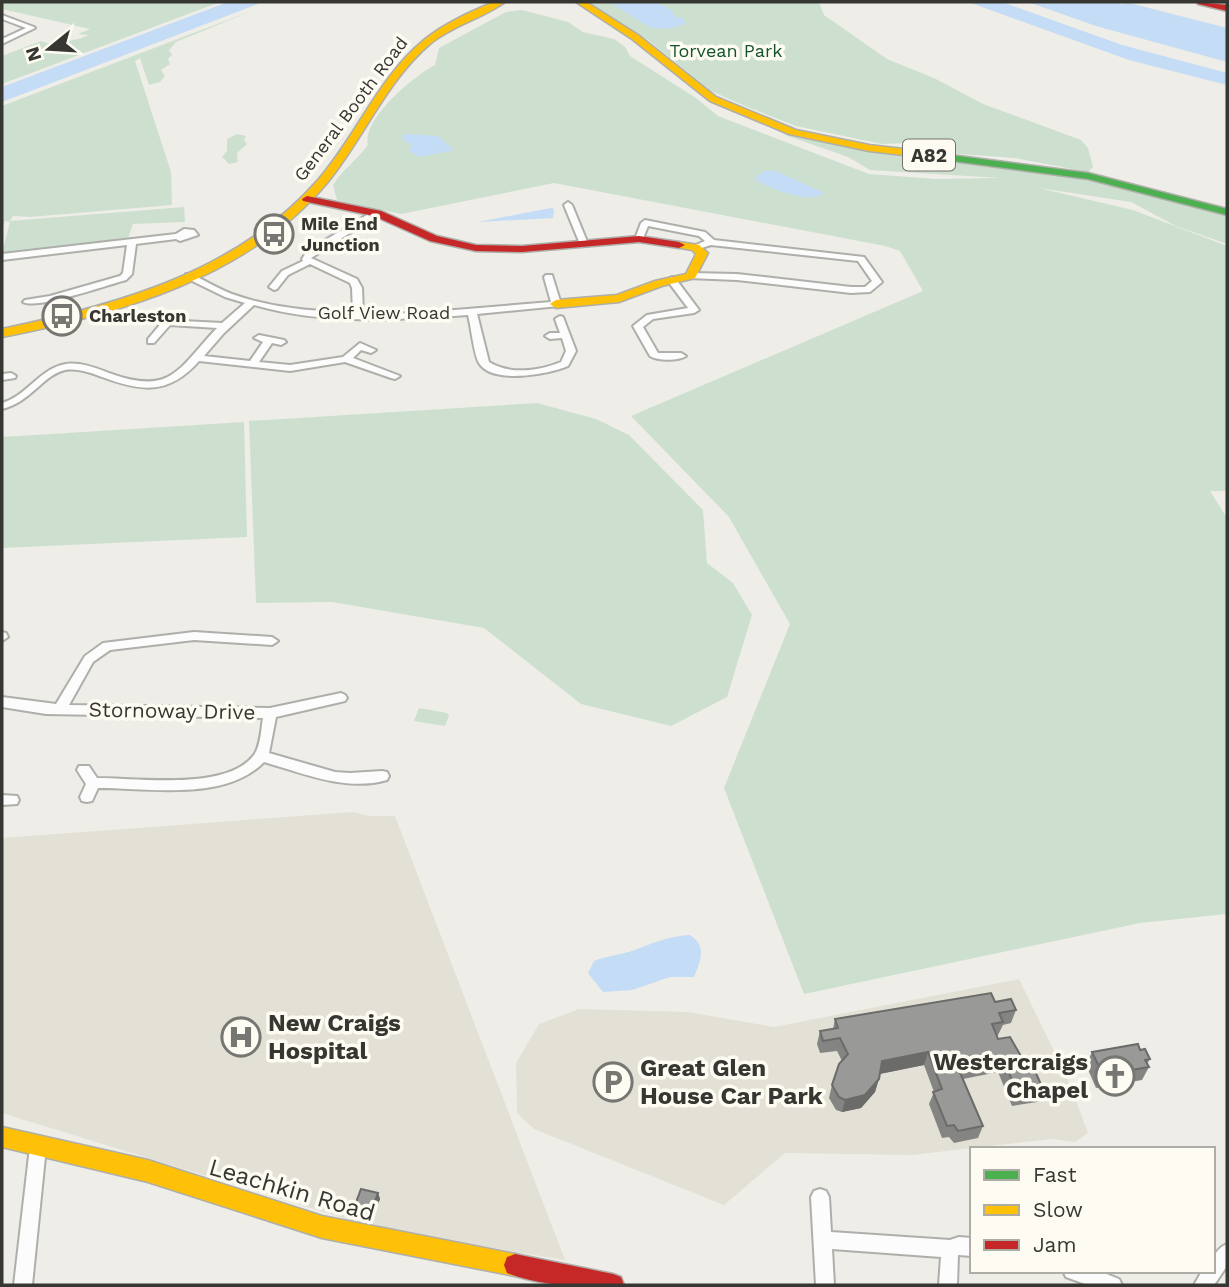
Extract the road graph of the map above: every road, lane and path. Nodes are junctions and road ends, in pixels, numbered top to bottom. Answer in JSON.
{"nodes":[{"id":1,"x":501,"y":2,"type":"edge"},
{"id":2,"x":1201,"y":2,"type":"edge"},
{"id":3,"x":587,"y":6,"type":"edge"},
{"id":4,"x":1227,"y":8,"type":"edge"},
{"id":5,"x":2,"y":18,"type":"edge"},
{"id":6,"x":2,"y":42,"type":"edge"},
{"id":7,"x":307,"y":199,"type":"junction"},
{"id":8,"x":569,"y":205,"type":"dead end"},
{"id":9,"x":1227,"y":212,"type":"edge"},
{"id":10,"x":368,"y":221,"type":"dead end"},
{"id":11,"x":178,"y":236,"type":"dead end"},
{"id":12,"x":639,"y":239,"type":"junction"},
{"id":13,"x":711,"y":242,"type":"junction"},
{"id":14,"x":132,"y":243,"type":"junction"},
{"id":15,"x":584,"y":244,"type":"junction"},
{"id":16,"x":695,"y":247,"type":"junction"},
{"id":17,"x":2,"y":257,"type":"edge"},
{"id":18,"x":308,"y":262,"type":"junction"},
{"id":19,"x":189,"y":276,"type":"junction"},
{"id":20,"x":691,"y":276,"type":"junction"},
{"id":21,"x":672,"y":280,"type":"junction"},
{"id":22,"x":290,"y":283,"type":"dead end"},
{"id":23,"x":539,"y":288,"type":"dead end"},
{"id":24,"x":36,"y":299,"type":"dead end"},
{"id":25,"x":251,"y":302,"type":"junction"},
{"id":26,"x":472,"y":311,"type":"junction"},
{"id":27,"x":558,"y":312,"type":"junction"},
{"id":28,"x":358,"y":316,"type":"junction"},
{"id":29,"x":225,"y":326,"type":"junction"},
{"id":30,"x":2,"y":333,"type":"edge"},
{"id":31,"x":139,"y":334,"type":"dead end"},
{"id":32,"x":566,"y":335,"type":"junction"},
{"id":33,"x":550,"y":336,"type":"dead end"},
{"id":34,"x":281,"y":342,"type":"dead end"},
{"id":35,"x":365,"y":345,"type":"dead end"},
{"id":36,"x":681,"y":356,"type":"dead end"},
{"id":37,"x":199,"y":358,"type":"junction"},
{"id":38,"x":346,"y":359,"type":"junction"},
{"id":39,"x":253,"y":364,"type":"junction"},
{"id":40,"x":395,"y":376,"type":"dead end"},
{"id":41,"x":2,"y":406,"type":"edge"},
{"id":42,"x":272,"y":640,"type":"dead end"},
{"id":43,"x":341,"y":698,"type":"dead end"},
{"id":44,"x":2,"y":702,"type":"edge"},
{"id":45,"x":60,"y":709,"type":"junction"},
{"id":46,"x":270,"y":713,"type":"junction"},
{"id":47,"x":261,"y":756,"type":"junction"},
{"id":48,"x":84,"y":770,"type":"dead end"},
{"id":49,"x":382,"y":776,"type":"dead end"},
{"id":50,"x":93,"y":783,"type":"junction"},
{"id":51,"x":88,"y":797,"type":"dead end"},
{"id":52,"x":2,"y":1137,"type":"edge"},
{"id":53,"x":38,"y":1147,"type":"junction"},
{"id":54,"x":820,"y":1197,"type":"dead end"},
{"id":55,"x":822,"y":1240,"type":"junction"},
{"id":56,"x":970,"y":1247,"type":"edge"},
{"id":57,"x":950,"y":1249,"type":"junction"},
{"id":58,"x":1227,"y":1253,"type":"edge"},
{"id":59,"x":1215,"y":1268,"type":"edge"},
{"id":60,"x":1082,"y":1273,"type":"edge"},
{"id":61,"x":23,"y":1285,"type":"edge"},
{"id":62,"x":613,"y":1285,"type":"edge"},
{"id":63,"x":825,"y":1285,"type":"edge"},
{"id":64,"x":948,"y":1285,"type":"edge"},
{"id":65,"x":1113,"y":1285,"type":"edge"}],
"edges":[{"from":1,"to":7,"type":"main road","name":"General Booth Road"},
{"from":2,"to":4,"type":"main road"},
{"from":3,"to":9,"type":"main road","number":"A82"},
{"from":5,"to":6,"type":"street"},
{"from":7,"to":15,"type":"main road"},
{"from":7,"to":19,"type":"main road","name":"General Booth Road"},
{"from":8,"to":15,"type":"street"},
{"from":10,"to":18,"type":"street"},
{"from":11,"to":14,"type":"street"},
{"from":12,"to":13,"type":"street"},
{"from":12,"to":15,"type":"main road"},
{"from":12,"to":16,"type":"main road"},
{"from":13,"to":16,"type":"street"},
{"from":13,"to":20,"type":"street"},
{"from":14,"to":17,"type":"street"},
{"from":14,"to":24,"type":"street"},
{"from":16,"to":20,"type":"main road"},
{"from":18,"to":22,"type":"street"},
{"from":18,"to":28,"type":"street"},
{"from":19,"to":25,"type":"street","name":"Golf View Road"},
{"from":19,"to":30,"type":"main road","name":"General Booth Road"},
{"from":20,"to":21,"type":"main road"},
{"from":21,"to":27,"type":"main road"},
{"from":21,"to":36,"type":"street"},
{"from":23,"to":27,"type":"street"},
{"from":25,"to":28,"type":"street","name":"Golf View Road"},
{"from":25,"to":29,"type":"street"},
{"from":26,"to":27,"type":"street","name":"Golf View Road"},
{"from":26,"to":28,"type":"street","name":"Golf View Road"},
{"from":26,"to":32,"type":"street"},
{"from":27,"to":32,"type":"street"},
{"from":29,"to":31,"type":"street"},
{"from":29,"to":37,"type":"street"},
{"from":32,"to":33,"type":"street"},
{"from":34,"to":39,"type":"street"},
{"from":35,"to":38,"type":"street"},
{"from":37,"to":39,"type":"street"},
{"from":37,"to":41,"type":"street"},
{"from":38,"to":39,"type":"street"},
{"from":38,"to":40,"type":"street"},
{"from":42,"to":45,"type":"street"},
{"from":43,"to":46,"type":"street","name":"Stornoway Drive"},
{"from":44,"to":45,"type":"street","name":"Stornoway Drive"},
{"from":45,"to":46,"type":"street","name":"Stornoway Drive"},
{"from":46,"to":47,"type":"street"},
{"from":47,"to":49,"type":"street"},
{"from":47,"to":50,"type":"street"},
{"from":48,"to":50,"type":"street"},
{"from":50,"to":51,"type":"street"},
{"from":52,"to":53,"type":"main road","name":"Leachkin Road"},
{"from":53,"to":61,"type":"street"},
{"from":53,"to":62,"type":"main road","name":"Leachkin Road"},
{"from":54,"to":55,"type":"street"},
{"from":55,"to":57,"type":"street"},
{"from":55,"to":63,"type":"street"},
{"from":56,"to":57,"type":"street"},
{"from":57,"to":64,"type":"street"},
{"from":58,"to":59,"type":"street"},
{"from":60,"to":65,"type":"street"}]}
